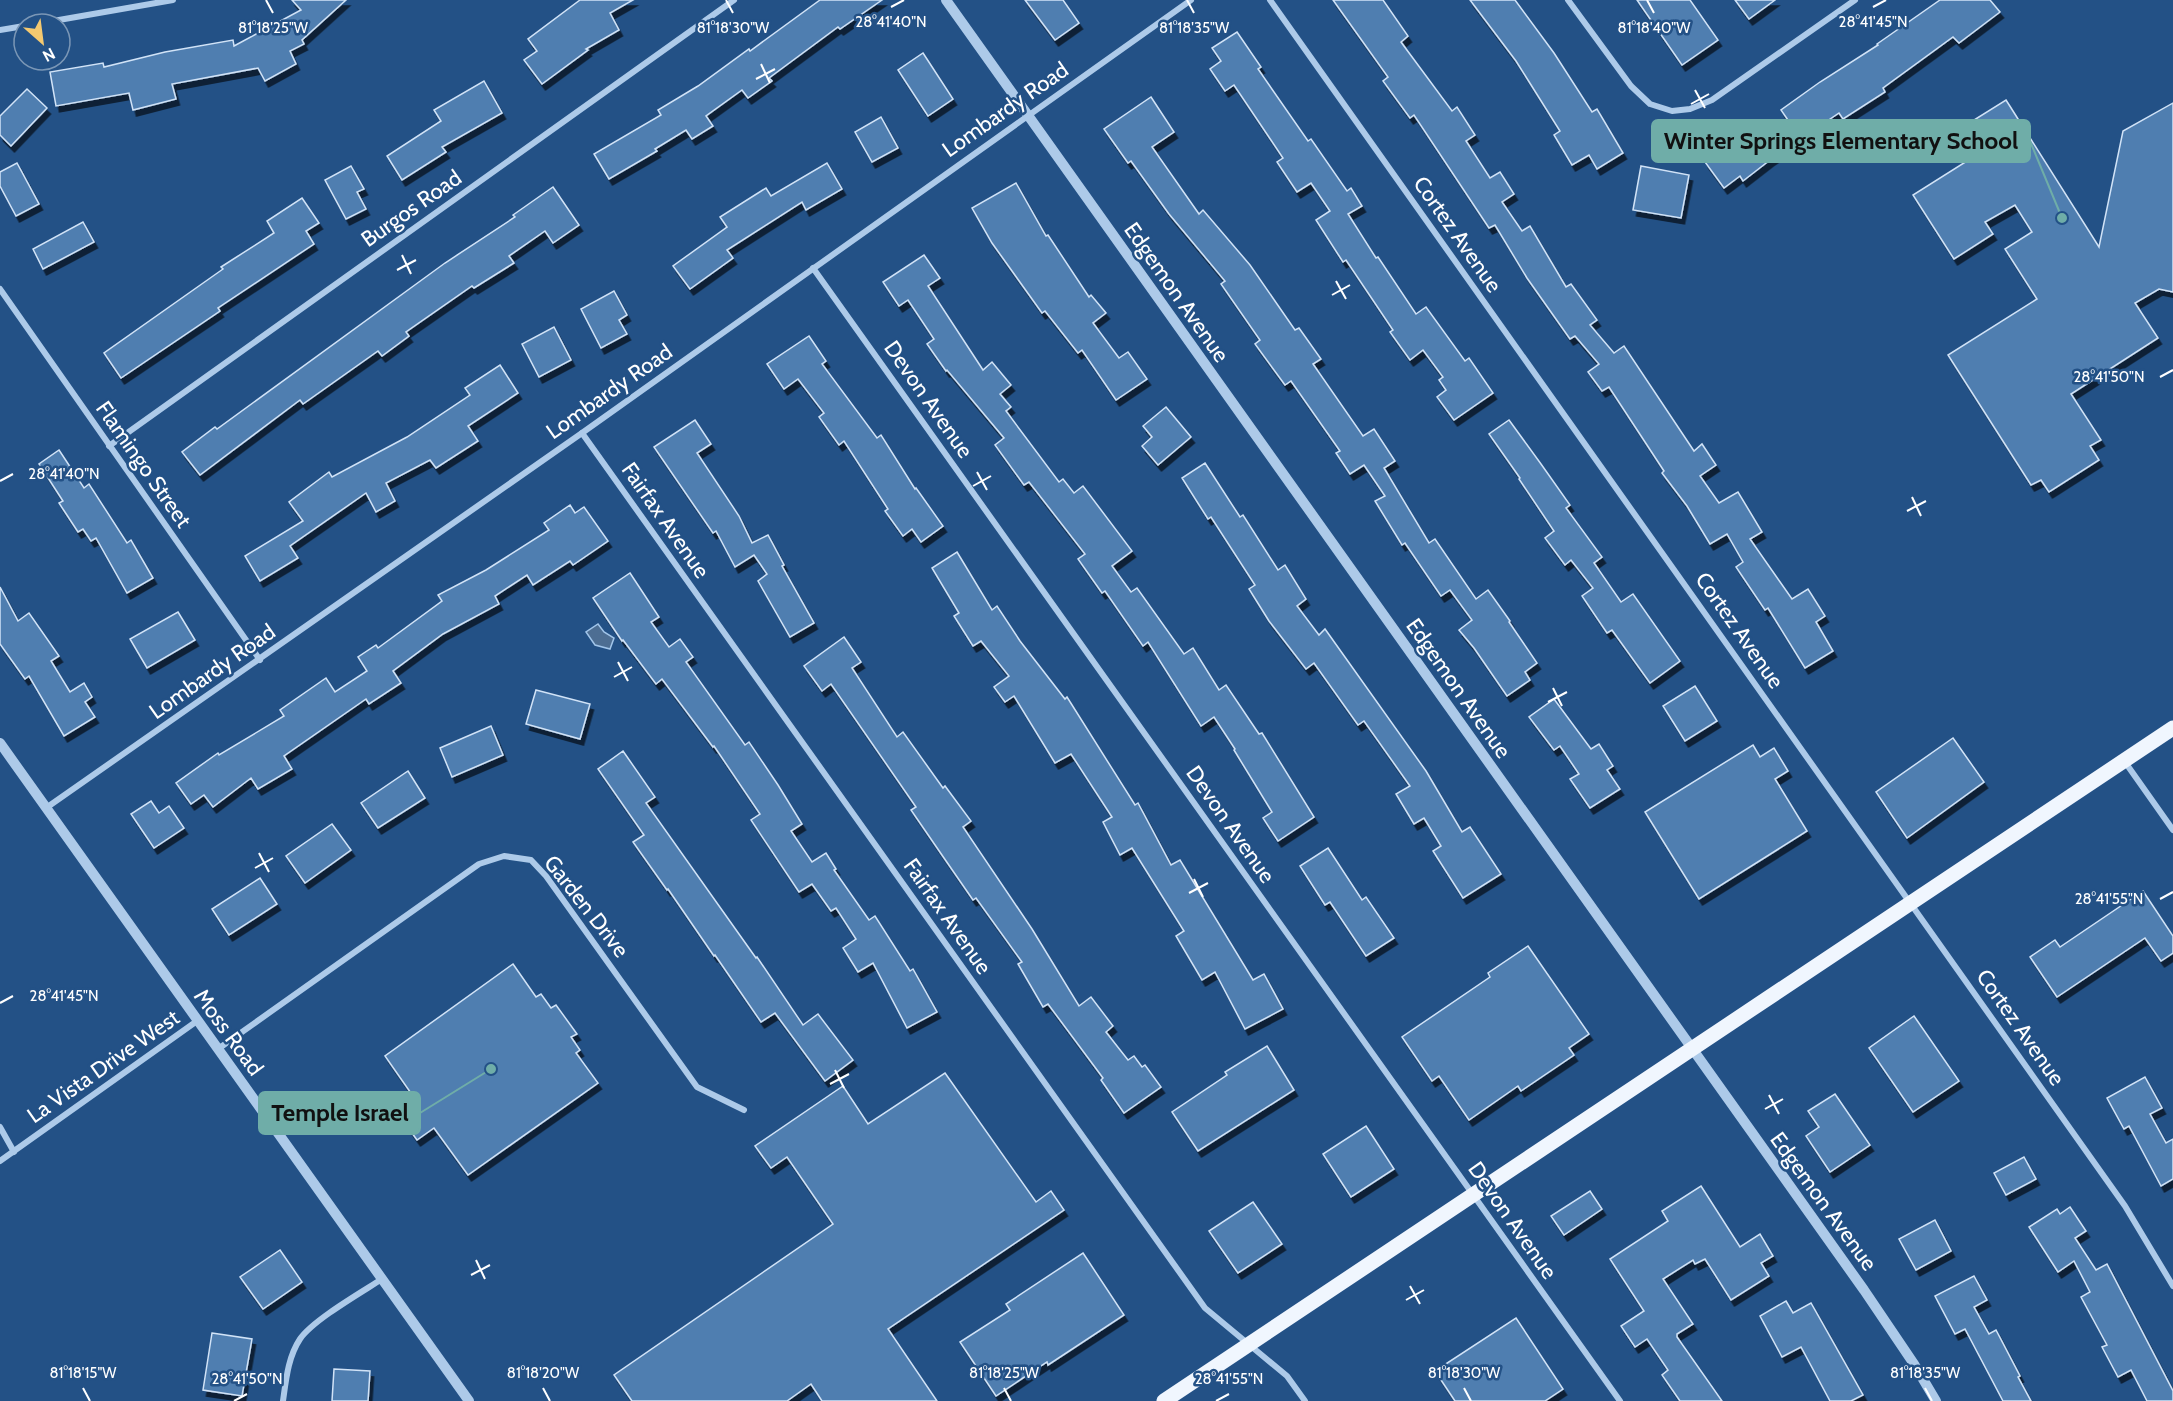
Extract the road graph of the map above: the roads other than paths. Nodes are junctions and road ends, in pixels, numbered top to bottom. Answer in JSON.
{"nodes":[{"id":1,"x":173,"y":0,"type":"edge"},
{"id":2,"x":735,"y":0,"type":"edge"},
{"id":3,"x":946,"y":0,"type":"edge"},
{"id":4,"x":1191,"y":0,"type":"edge"},
{"id":5,"x":1270,"y":0,"type":"edge"},
{"id":6,"x":1568,"y":0,"type":"edge"},
{"id":7,"x":1855,"y":0,"type":"edge"},
{"id":8,"x":72,"y":18,"type":"edge"},
{"id":9,"x":1028,"y":114,"type":"junction"},
{"id":10,"x":813,"y":268,"type":"junction"},
{"id":11,"x":0,"y":289,"type":"edge"},
{"id":12,"x":582,"y":432,"type":"junction"},
{"id":13,"x":109,"y":446,"type":"junction"},
{"id":14,"x":260,"y":660,"type":"junction"},
{"id":15,"x":2173,"y":728,"type":"edge"},
{"id":16,"x":0,"y":743,"type":"edge"},
{"id":17,"x":2124,"y":761,"type":"junction"},
{"id":18,"x":46,"y":808,"type":"junction"},
{"id":19,"x":2173,"y":830,"type":"edge"},
{"id":20,"x":1912,"y":903,"type":"junction"},
{"id":21,"x":197,"y":1021,"type":"junction"},
{"id":22,"x":218,"y":1049,"type":"junction"},
{"id":23,"x":1691,"y":1049,"type":"junction"},
{"id":24,"x":744,"y":1110,"type":"dead end"},
{"id":25,"x":0,"y":1127,"type":"edge"},
{"id":26,"x":14,"y":1152,"type":"junction"},
{"id":27,"x":0,"y":1161,"type":"edge"},
{"id":28,"x":1473,"y":1194,"type":"junction"},
{"id":29,"x":383,"y":1278,"type":"junction"},
{"id":30,"x":2173,"y":1286,"type":"edge"},
{"id":31,"x":1249,"y":1345,"type":"junction"},
{"id":32,"x":284,"y":1401,"type":"edge"},
{"id":33,"x":469,"y":1401,"type":"edge"},
{"id":34,"x":1164,"y":1401,"type":"edge"},
{"id":35,"x":1305,"y":1401,"type":"edge"},
{"id":36,"x":1620,"y":1401,"type":"edge"},
{"id":37,"x":1935,"y":1401,"type":"edge"}],
"edges":[{"from":1,"to":8,"type":"street"},
{"from":2,"to":13,"type":"street","name":"Burgos Road"},
{"from":3,"to":9,"type":"street","name":"Edgemon Avenue"},
{"from":4,"to":9,"type":"street","name":"Lombardy Road"},
{"from":5,"to":20,"type":"street","name":"Cortez Avenue"},
{"from":6,"to":7,"type":"street"},
{"from":9,"to":10,"type":"street","name":"Lombardy Road"},
{"from":9,"to":23,"type":"street","name":"Edgemon Avenue"},
{"from":10,"to":12,"type":"street","name":"Lombardy Road"},
{"from":10,"to":28,"type":"street","name":"Devon Avenue"},
{"from":11,"to":13,"type":"street","name":"Flamingo Street"},
{"from":12,"to":14,"type":"street","name":"Lombardy Road"},
{"from":12,"to":31,"type":"street","name":"Fairfax Avenue"},
{"from":13,"to":14,"type":"street","name":"Flamingo Street"},
{"from":14,"to":18,"type":"street","name":"Lombardy Road"},
{"from":15,"to":17,"type":"main road"},
{"from":16,"to":18,"type":"street","name":"Moss Road"},
{"from":17,"to":19,"type":"street"},
{"from":17,"to":20,"type":"main road"},
{"from":18,"to":21,"type":"street","name":"Moss Road"},
{"from":20,"to":23,"type":"main road"},
{"from":20,"to":30,"type":"street","name":"Cortez Avenue"},
{"from":21,"to":22,"type":"street","name":"Moss Road"},
{"from":21,"to":26,"type":"street","name":"La Vista Drive West"},
{"from":22,"to":24,"type":"street","name":"Garden Drive"},
{"from":22,"to":29,"type":"street","name":"Moss Road"},
{"from":23,"to":28,"type":"main road"},
{"from":23,"to":37,"type":"street","name":"Edgemon Avenue"},
{"from":25,"to":26,"type":"street"},
{"from":26,"to":27,"type":"street","name":"La Vista Drive West"},
{"from":28,"to":31,"type":"main road"},
{"from":28,"to":36,"type":"street","name":"Devon Avenue"},
{"from":29,"to":32,"type":"street"},
{"from":29,"to":33,"type":"street","name":"Moss Road"},
{"from":31,"to":34,"type":"main road"},
{"from":31,"to":35,"type":"street","name":"Fairfax Avenue"}]}
